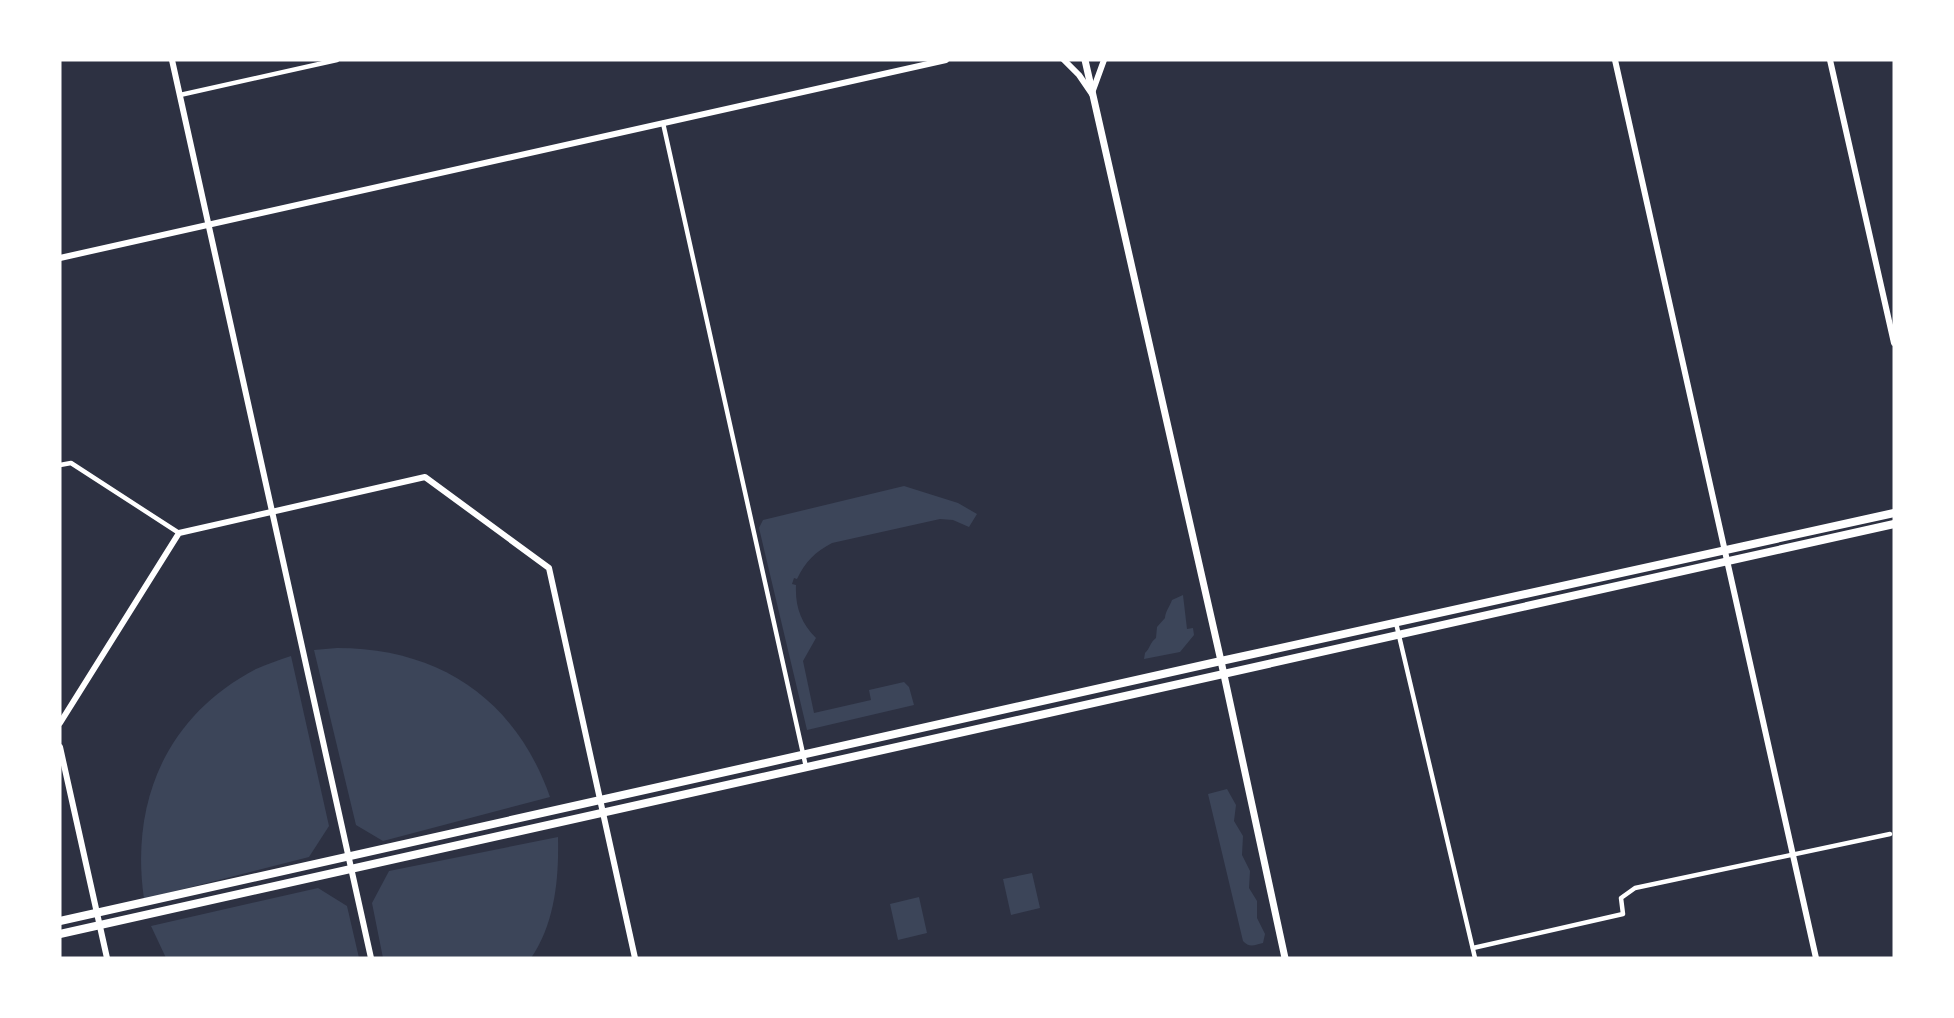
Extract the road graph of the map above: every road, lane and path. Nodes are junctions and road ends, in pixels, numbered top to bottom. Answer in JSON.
{"nodes":[{"id":1,"x":172,"y":60,"type":"edge"},
{"id":2,"x":337,"y":60,"type":"edge"},
{"id":3,"x":946,"y":60,"type":"edge"},
{"id":4,"x":1064,"y":60,"type":"edge"},
{"id":5,"x":1085,"y":60,"type":"edge"},
{"id":6,"x":1104,"y":60,"type":"edge"},
{"id":7,"x":1615,"y":60,"type":"edge"},
{"id":8,"x":1830,"y":60,"type":"edge"},
{"id":9,"x":180,"y":94,"type":"junction"},
{"id":10,"x":1092,"y":94,"type":"junction"},
{"id":11,"x":663,"y":123,"type":"junction"},
{"id":12,"x":210,"y":223,"type":"junction"},
{"id":13,"x":60,"y":258,"type":"edge"},
{"id":14,"x":1894,"y":343,"type":"edge"},
{"id":15,"x":60,"y":465,"type":"edge"},
{"id":16,"x":274,"y":512,"type":"junction"},
{"id":17,"x":1894,"y":513,"type":"edge"},
{"id":18,"x":1894,"y":524,"type":"edge"},
{"id":19,"x":179,"y":533,"type":"junction"},
{"id":20,"x":1725,"y":551,"type":"junction"},
{"id":21,"x":1726,"y":561,"type":"junction"},
{"id":22,"x":1396,"y":623,"type":"junction"},
{"id":23,"x":1399,"y":634,"type":"junction"},
{"id":24,"x":1221,"y":661,"type":"junction"},
{"id":25,"x":1224,"y":674,"type":"junction"},
{"id":26,"x":60,"y":723,"type":"edge"},
{"id":27,"x":60,"y":747,"type":"edge"},
{"id":28,"x":804,"y":754,"type":"junction"},
{"id":29,"x":806,"y":767,"type":"junction"},
{"id":30,"x":600,"y":800,"type":"junction"},
{"id":31,"x":603,"y":813,"type":"junction"},
{"id":32,"x":1890,"y":834,"type":"dead end"},
{"id":33,"x":1793,"y":854,"type":"junction"},
{"id":34,"x":349,"y":856,"type":"junction"},
{"id":35,"x":352,"y":870,"type":"junction"},
{"id":36,"x":98,"y":913,"type":"junction"},
{"id":37,"x":60,"y":921,"type":"edge"},
{"id":38,"x":100,"y":925,"type":"junction"},
{"id":39,"x":60,"y":934,"type":"edge"},
{"id":40,"x":1473,"y":948,"type":"junction"},
{"id":41,"x":107,"y":958,"type":"edge"},
{"id":42,"x":371,"y":958,"type":"edge"},
{"id":43,"x":635,"y":958,"type":"edge"},
{"id":44,"x":1285,"y":958,"type":"edge"},
{"id":45,"x":1475,"y":958,"type":"edge"},
{"id":46,"x":1816,"y":958,"type":"edge"}],
"edges":[{"from":1,"to":9,"type":"street"},
{"from":2,"to":9,"type":"street"},
{"from":3,"to":11,"type":"street"},
{"from":4,"to":10,"type":"street"},
{"from":5,"to":10,"type":"main road"},
{"from":6,"to":10,"type":"street"},
{"from":7,"to":20,"type":"street"},
{"from":8,"to":14,"type":"street"},
{"from":9,"to":12,"type":"street"},
{"from":10,"to":24,"type":"main road"},
{"from":11,"to":12,"type":"street"},
{"from":11,"to":28,"type":"street"},
{"from":12,"to":13,"type":"street"},
{"from":12,"to":16,"type":"street"},
{"from":15,"to":19,"type":"street"},
{"from":16,"to":19,"type":"street"},
{"from":16,"to":30,"type":"street"},
{"from":16,"to":34,"type":"street"},
{"from":17,"to":20,"type":"main road"},
{"from":18,"to":21,"type":"main road"},
{"from":19,"to":26,"type":"street"},
{"from":20,"to":21,"type":"street"},
{"from":20,"to":22,"type":"main road"},
{"from":21,"to":23,"type":"main road"},
{"from":21,"to":33,"type":"street"},
{"from":22,"to":23,"type":"street"},
{"from":22,"to":24,"type":"main road"},
{"from":23,"to":25,"type":"main road"},
{"from":23,"to":40,"type":"street"},
{"from":24,"to":25,"type":"main road"},
{"from":24,"to":28,"type":"main road"},
{"from":25,"to":29,"type":"main road"},
{"from":25,"to":44,"type":"main road"},
{"from":27,"to":36,"type":"street"},
{"from":28,"to":29,"type":"street"},
{"from":28,"to":30,"type":"main road"},
{"from":29,"to":31,"type":"main road"},
{"from":30,"to":31,"type":"street"},
{"from":30,"to":34,"type":"main road"},
{"from":31,"to":35,"type":"main road"},
{"from":31,"to":43,"type":"street"},
{"from":32,"to":33,"type":"street"},
{"from":33,"to":40,"type":"street"},
{"from":33,"to":46,"type":"street"},
{"from":34,"to":35,"type":"street"},
{"from":34,"to":36,"type":"main road"},
{"from":35,"to":38,"type":"main road"},
{"from":35,"to":42,"type":"street"},
{"from":36,"to":37,"type":"main road"},
{"from":36,"to":38,"type":"street"},
{"from":38,"to":39,"type":"main road"},
{"from":38,"to":41,"type":"street"},
{"from":40,"to":45,"type":"street"}]}
